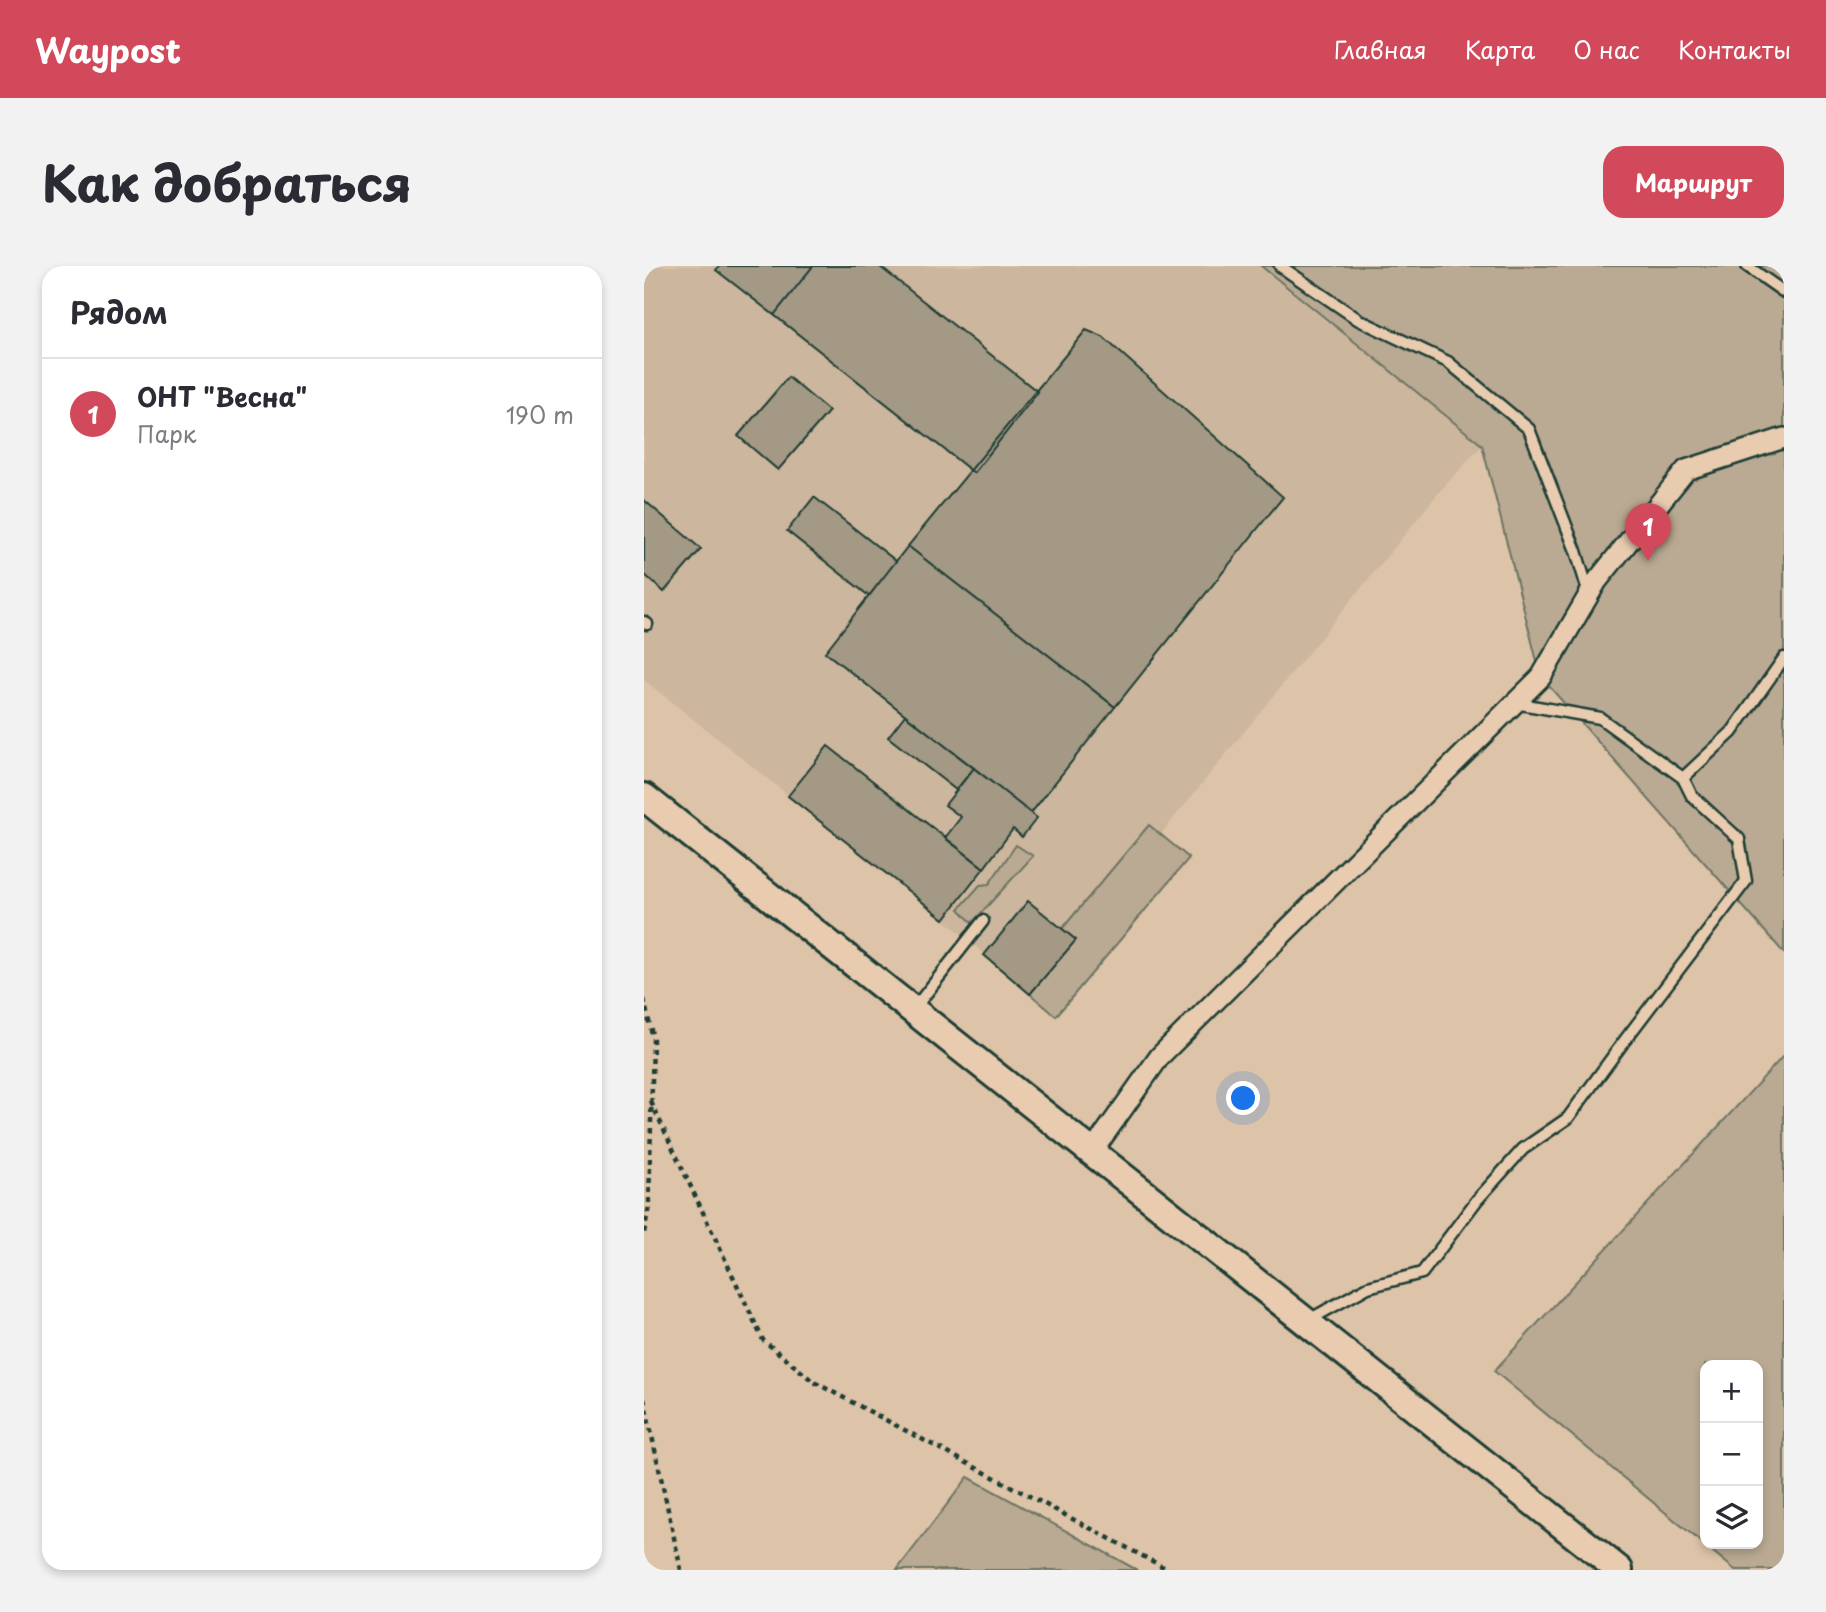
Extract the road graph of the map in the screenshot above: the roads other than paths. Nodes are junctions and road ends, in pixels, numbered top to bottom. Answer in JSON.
{"nodes":[{"id":1,"x":1280,"y":266,"type":"edge"},
{"id":2,"x":1747,"y":266,"type":"edge"},
{"id":3,"x":1784,"y":292,"type":"edge"},
{"id":4,"x":1784,"y":438,"type":"edge"},
{"id":5,"x":1589,"y":595,"type":"junction"},
{"id":6,"x":1784,"y":658,"type":"edge"},
{"id":7,"x":1515,"y":703,"type":"junction"},
{"id":8,"x":1683,"y":778,"type":"junction"},
{"id":9,"x":644,"y":797,"type":"edge"},
{"id":10,"x":983,"y":921,"type":"dead end"},
{"id":11,"x":913,"y":1010,"type":"junction"},
{"id":12,"x":1092,"y":1152,"type":"junction"},
{"id":13,"x":1306,"y":1322,"type":"junction"},
{"id":14,"x":1619,"y":1570,"type":"edge"}],
"edges":[{"from":1,"to":5,"type":"lane"},
{"from":2,"to":3,"type":"lane"},
{"from":4,"to":5,"type":"street"},
{"from":5,"to":7,"type":"street"},
{"from":6,"to":8,"type":"lane"},
{"from":7,"to":8,"type":"lane"},
{"from":7,"to":12,"type":"street"},
{"from":8,"to":13,"type":"lane"},
{"from":9,"to":11,"type":"street"},
{"from":10,"to":11,"type":"lane"},
{"from":11,"to":12,"type":"street"},
{"from":12,"to":13,"type":"street"},
{"from":13,"to":14,"type":"street"}]}
